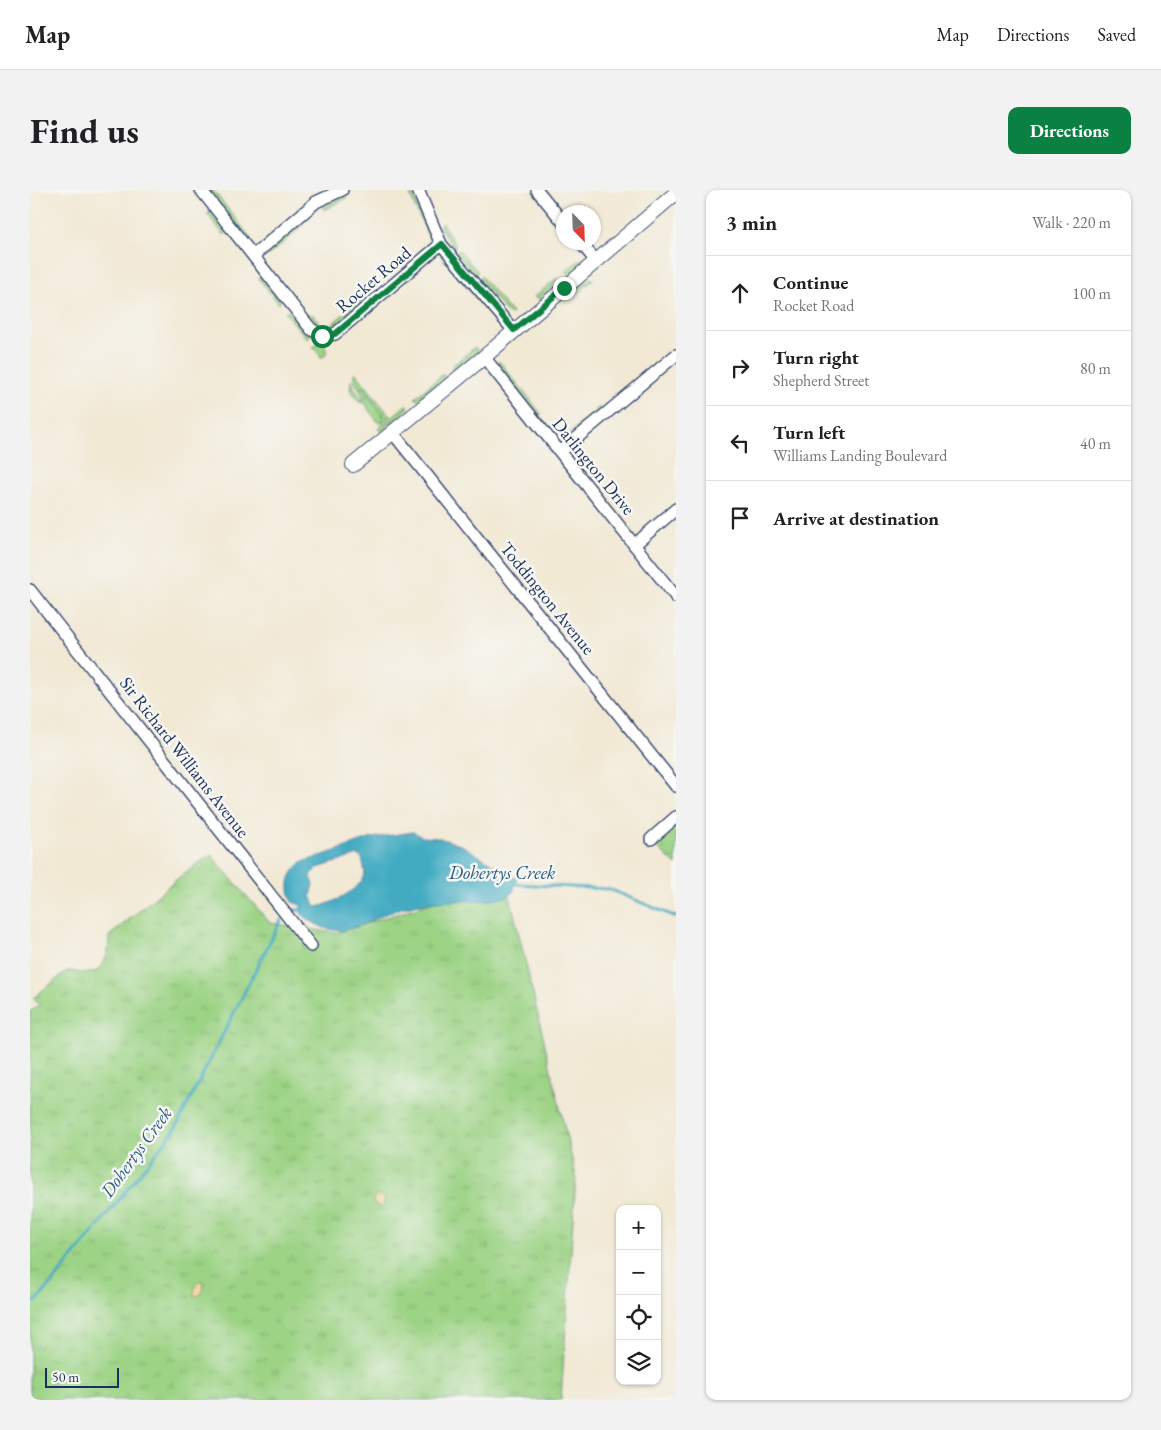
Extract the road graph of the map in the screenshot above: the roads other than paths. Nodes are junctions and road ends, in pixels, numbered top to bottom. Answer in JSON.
{"nodes":[{"id":1,"x":201,"y":190,"type":"edge"},
{"id":2,"x":342,"y":190,"type":"edge"},
{"id":3,"x":418,"y":190,"type":"edge"},
{"id":4,"x":537,"y":190,"type":"edge"},
{"id":5,"x":676,"y":191,"type":"edge"},
{"id":6,"x":556,"y":213,"type":"edge"},
{"id":7,"x":442,"y":244,"type":"junction"},
{"id":8,"x":587,"y":250,"type":"edge"},
{"id":9,"x":253,"y":256,"type":"junction"},
{"id":10,"x":596,"y":261,"type":"junction"},
{"id":11,"x":514,"y":330,"type":"junction"},
{"id":12,"x":676,"y":354,"type":"edge"},
{"id":13,"x":484,"y":357,"type":"junction"},
{"id":14,"x":393,"y":433,"type":"junction"},
{"id":15,"x":560,"y":452,"type":"junction"},
{"id":16,"x":353,"y":465,"type":"dead end"},
{"id":17,"x":676,"y":509,"type":"edge"},
{"id":18,"x":634,"y":545,"type":"junction"},
{"id":19,"x":30,"y":590,"type":"edge"},
{"id":20,"x":676,"y":597,"type":"edge"},
{"id":21,"x":676,"y":786,"type":"edge"},
{"id":22,"x":676,"y":817,"type":"edge"},
{"id":23,"x":651,"y":839,"type":"dead end"},
{"id":24,"x":312,"y":946,"type":"dead end"}],
"edges":[{"from":1,"to":9,"type":"street"},
{"from":2,"to":9,"type":"street"},
{"from":3,"to":7,"type":"street"},
{"from":4,"to":6,"type":"street"},
{"from":5,"to":10,"type":"street"},
{"from":7,"to":9,"type":"street","name":"Rocket Road"},
{"from":7,"to":11,"type":"street"},
{"from":8,"to":10,"type":"street"},
{"from":10,"to":11,"type":"street"},
{"from":11,"to":13,"type":"street"},
{"from":12,"to":15,"type":"street"},
{"from":13,"to":14,"type":"street"},
{"from":13,"to":15,"type":"street","name":"Darlington Drive"},
{"from":14,"to":16,"type":"street"},
{"from":14,"to":21,"type":"street","name":"Toddington Avenue"},
{"from":15,"to":18,"type":"street","name":"Darlington Drive"},
{"from":17,"to":18,"type":"street"},
{"from":18,"to":20,"type":"street","name":"Darlington Drive"},
{"from":19,"to":24,"type":"street","name":"Sir Richard Williams Avenue"},
{"from":22,"to":23,"type":"street"}]}
